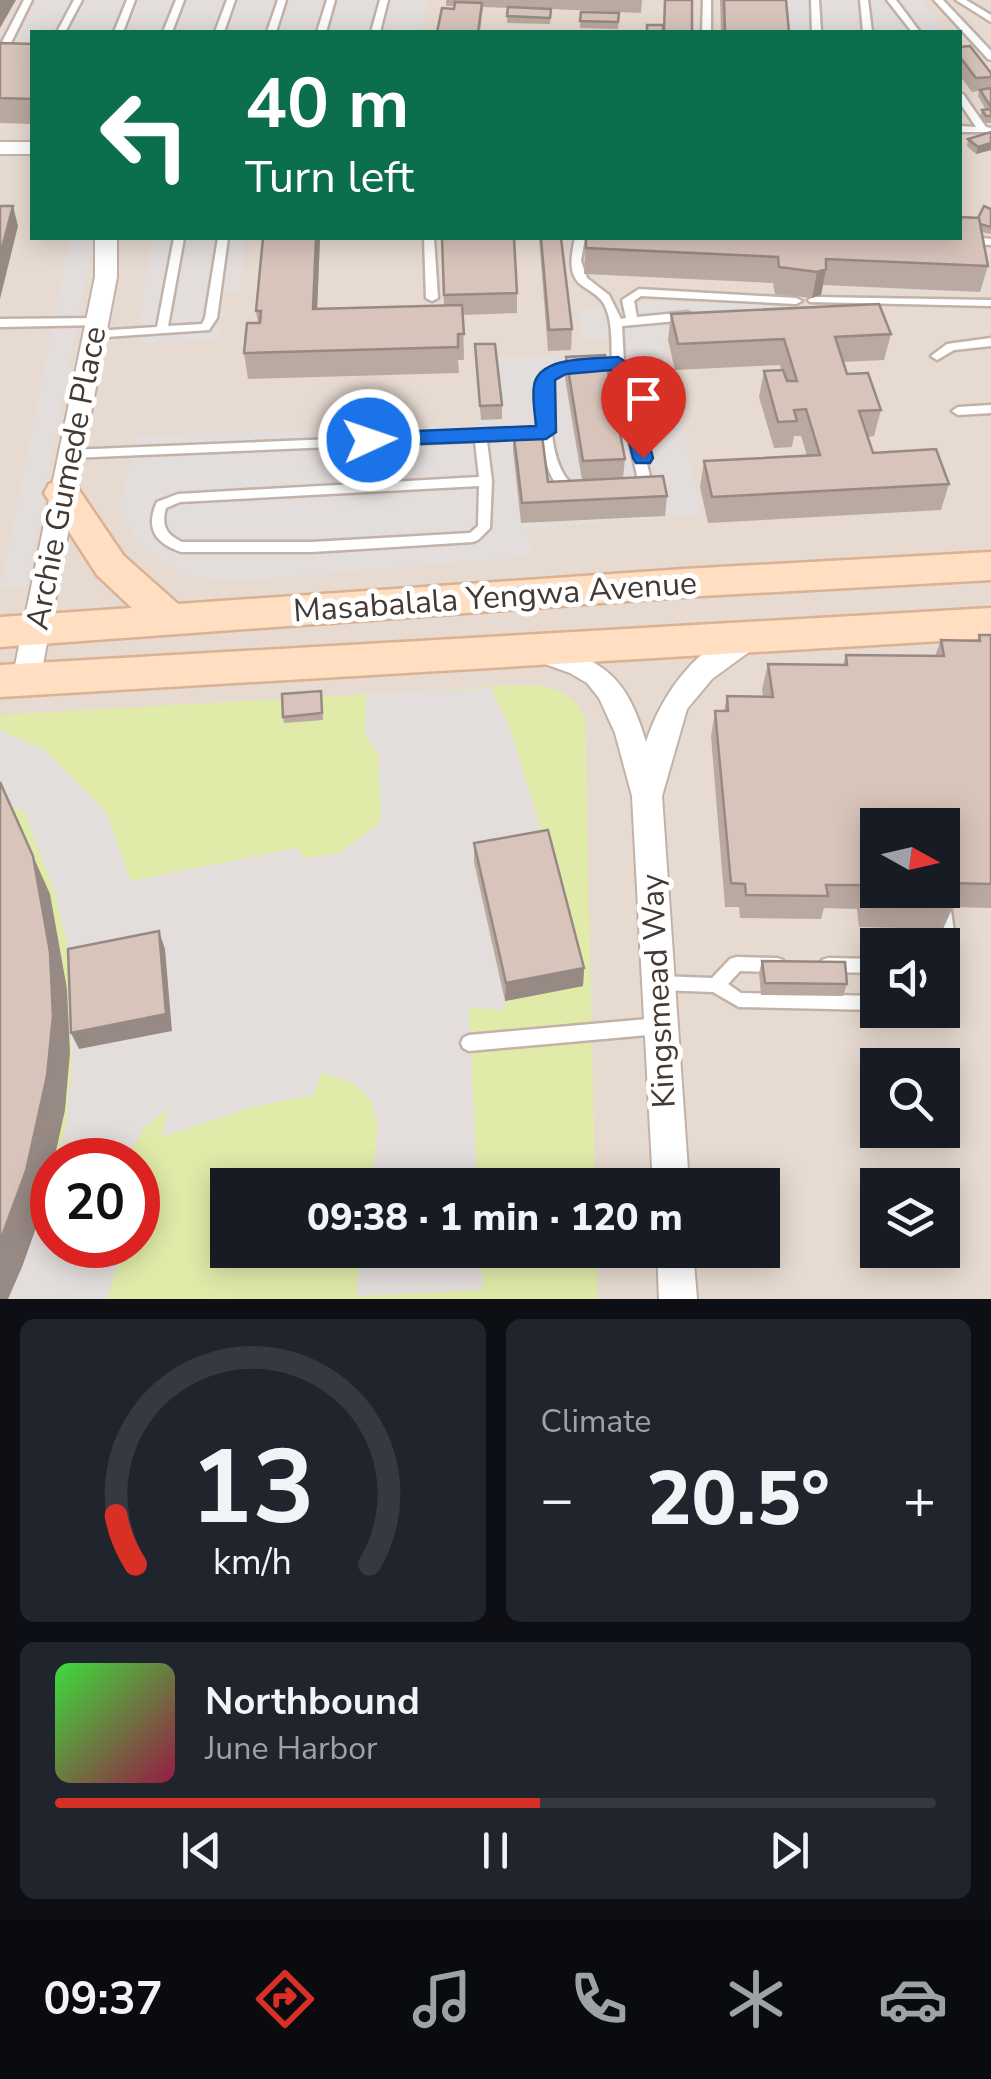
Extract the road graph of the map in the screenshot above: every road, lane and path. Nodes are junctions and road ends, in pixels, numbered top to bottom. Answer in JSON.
{"nodes":[{"id":1,"x":28,"y":0,"type":"edge"},
{"id":2,"x":78,"y":0,"type":"edge"},
{"id":3,"x":131,"y":0,"type":"edge"},
{"id":4,"x":180,"y":0,"type":"edge"},
{"id":5,"x":231,"y":0,"type":"edge"},
{"id":6,"x":282,"y":0,"type":"edge"},
{"id":7,"x":331,"y":0,"type":"edge"},
{"id":8,"x":384,"y":0,"type":"edge"},
{"id":9,"x":707,"y":0,"type":"edge"},
{"id":10,"x":815,"y":0,"type":"edge"},
{"id":11,"x":864,"y":0,"type":"edge"},
{"id":12,"x":891,"y":0,"type":"edge"},
{"id":13,"x":938,"y":0,"type":"edge"},
{"id":14,"x":960,"y":0,"type":"edge"},
{"id":15,"x":991,"y":19,"type":"edge"},
{"id":16,"x":62,"y":30,"type":"edge"},
{"id":17,"x":119,"y":30,"type":"edge"},
{"id":18,"x":167,"y":30,"type":"edge"},
{"id":19,"x":220,"y":30,"type":"edge"},
{"id":20,"x":272,"y":30,"type":"edge"},
{"id":21,"x":322,"y":30,"type":"edge"},
{"id":22,"x":376,"y":30,"type":"edge"},
{"id":23,"x":707,"y":30,"type":"edge"},
{"id":24,"x":817,"y":30,"type":"edge"},
{"id":25,"x":868,"y":30,"type":"edge"},
{"id":26,"x":914,"y":30,"type":"edge"},
{"id":27,"x":0,"y":57,"type":"edge"},
{"id":28,"x":991,"y":57,"type":"edge"},
{"id":29,"x":16,"y":60,"type":"edge"},
{"id":30,"x":962,"y":99,"type":"edge"},
{"id":31,"x":962,"y":129,"type":"edge"},
{"id":32,"x":987,"y":130,"type":"edge"},
{"id":33,"x":0,"y":148,"type":"edge"},
{"id":34,"x":29,"y":150,"type":"edge"},
{"id":35,"x":106,"y":240,"type":"edge"},
{"id":36,"x":125,"y":240,"type":"edge"},
{"id":37,"x":179,"y":240,"type":"edge"},
{"id":38,"x":223,"y":240,"type":"edge"},
{"id":39,"x":429,"y":240,"type":"edge"},
{"id":40,"x":580,"y":240,"type":"edge"},
{"id":41,"x":962,"y":240,"type":"edge"},
{"id":42,"x":991,"y":242,"type":"edge"},
{"id":43,"x":106,"y":278,"type":"junction"},
{"id":44,"x":432,"y":298,"type":"dead end"},
{"id":45,"x":814,"y":300,"type":"edge"},
{"id":46,"x":796,"y":301,"type":"edge"},
{"id":47,"x":991,"y":303,"type":"edge"},
{"id":48,"x":705,"y":315,"type":"edge"},
{"id":49,"x":632,"y":320,"type":"junction"},
{"id":50,"x":0,"y":323,"type":"edge"},
{"id":51,"x":616,"y":323,"type":"junction"},
{"id":52,"x":96,"y":328,"type":"junction"},
{"id":53,"x":162,"y":330,"type":"junction"},
{"id":54,"x":991,"y":342,"type":"edge"},
{"id":55,"x":938,"y":356,"type":"dead end"},
{"id":56,"x":618,"y":363,"type":"junction"},
{"id":57,"x":958,"y":410,"type":"dead end"},
{"id":58,"x":991,"y":410,"type":"edge"},
{"id":59,"x":546,"y":432,"type":"junction"},
{"id":60,"x":480,"y":437,"type":"junction"},
{"id":61,"x":70,"y":454,"type":"junction"},
{"id":62,"x":486,"y":480,"type":"junction"},
{"id":63,"x":589,"y":490,"type":"edge"},
{"id":64,"x":618,"y":490,"type":"edge"},
{"id":65,"x":62,"y":494,"type":"junction"},
{"id":66,"x":991,"y":566,"type":"edge"},
{"id":67,"x":170,"y":620,"type":"junction"},
{"id":68,"x":991,"y":623,"type":"edge"},
{"id":69,"x":17,"y":631,"type":"edge"},
{"id":70,"x":750,"y":637,"type":"junction"},
{"id":71,"x":535,"y":650,"type":"junction"},
{"id":72,"x":13,"y":680,"type":"edge"},
{"id":73,"x":648,"y":796,"type":"junction"},
{"id":74,"x":860,"y":966,"type":"edge"},
{"id":75,"x":659,"y":983,"type":"junction"},
{"id":76,"x":716,"y":984,"type":"junction"},
{"id":77,"x":860,"y":1003,"type":"edge"},
{"id":78,"x":660,"y":1026,"type":"junction"},
{"id":79,"x":468,"y":1043,"type":"dead end"},
{"id":80,"x":669,"y":1168,"type":"edge"},
{"id":81,"x":676,"y":1268,"type":"edge"},
{"id":82,"x":678,"y":1299,"type":"edge"}],
"edges":[{"from":1,"to":27,"type":"lane"},
{"from":2,"to":16,"type":"lane"},
{"from":3,"to":17,"type":"lane"},
{"from":4,"to":18,"type":"lane"},
{"from":5,"to":19,"type":"lane"},
{"from":6,"to":20,"type":"lane"},
{"from":7,"to":21,"type":"lane"},
{"from":8,"to":22,"type":"lane"},
{"from":9,"to":23,"type":"lane"},
{"from":10,"to":24,"type":"lane"},
{"from":11,"to":25,"type":"lane"},
{"from":12,"to":26,"type":"lane"},
{"from":13,"to":28,"type":"lane"},
{"from":14,"to":15,"type":"lane"},
{"from":27,"to":29,"type":"lane"},
{"from":30,"to":32,"type":"lane"},
{"from":31,"to":32,"type":"lane"},
{"from":33,"to":34,"type":"street"},
{"from":35,"to":43,"type":"street","name":"Archie Gumede Place"},
{"from":36,"to":43,"type":"street","name":"Archie Gumede Place"},
{"from":37,"to":53,"type":"lane"},
{"from":38,"to":53,"type":"lane"},
{"from":39,"to":44,"type":"lane"},
{"from":40,"to":51,"type":"lane"},
{"from":41,"to":42,"type":"lane"},
{"from":43,"to":52,"type":"street","name":"Archie Gumede Place"},
{"from":45,"to":47,"type":"lane"},
{"from":46,"to":49,"type":"lane"},
{"from":48,"to":49,"type":"lane"},
{"from":49,"to":51,"type":"lane"},
{"from":50,"to":52,"type":"lane"},
{"from":51,"to":56,"type":"lane"},
{"from":52,"to":53,"type":"lane"},
{"from":52,"to":61,"type":"street","name":"Archie Gumede Place"},
{"from":54,"to":55,"type":"lane"},
{"from":56,"to":59,"type":"lane"},
{"from":56,"to":64,"type":"lane"},
{"from":57,"to":58,"type":"lane"},
{"from":59,"to":60,"type":"lane"},
{"from":59,"to":63,"type":"lane"},
{"from":60,"to":61,"type":"lane"},
{"from":60,"to":62,"type":"lane"},
{"from":61,"to":65,"type":"street","name":"Archie Gumede Place"},
{"from":62,"to":62,"type":"lane"},
{"from":65,"to":67,"type":"main road"},
{"from":65,"to":69,"type":"street","name":"Archie Gumede Place"},
{"from":66,"to":67,"type":"main road","name":"Masabalala Yengwa Avenue"},
{"from":67,"to":69,"type":"main road","name":"Masabalala Yengwa Avenue"},
{"from":68,"to":70,"type":"main road","name":"Masabalala Yengwa Avenue"},
{"from":69,"to":72,"type":"street","name":"Archie Gumede Place"},
{"from":70,"to":71,"type":"main road","name":"Masabalala Yengwa Avenue"},
{"from":70,"to":73,"type":"street","name":"Kingsmead Way"},
{"from":71,"to":72,"type":"main road","name":"Masabalala Yengwa Avenue"},
{"from":71,"to":73,"type":"street","name":"Kingsmead Way"},
{"from":73,"to":75,"type":"street","name":"Kingsmead Way"},
{"from":74,"to":76,"type":"lane"},
{"from":75,"to":76,"type":"lane"},
{"from":75,"to":78,"type":"street","name":"Kingsmead Way"},
{"from":76,"to":77,"type":"lane"},
{"from":78,"to":79,"type":"lane"},
{"from":78,"to":80,"type":"street","name":"Kingsmead Way"},
{"from":81,"to":82,"type":"street"}]}
